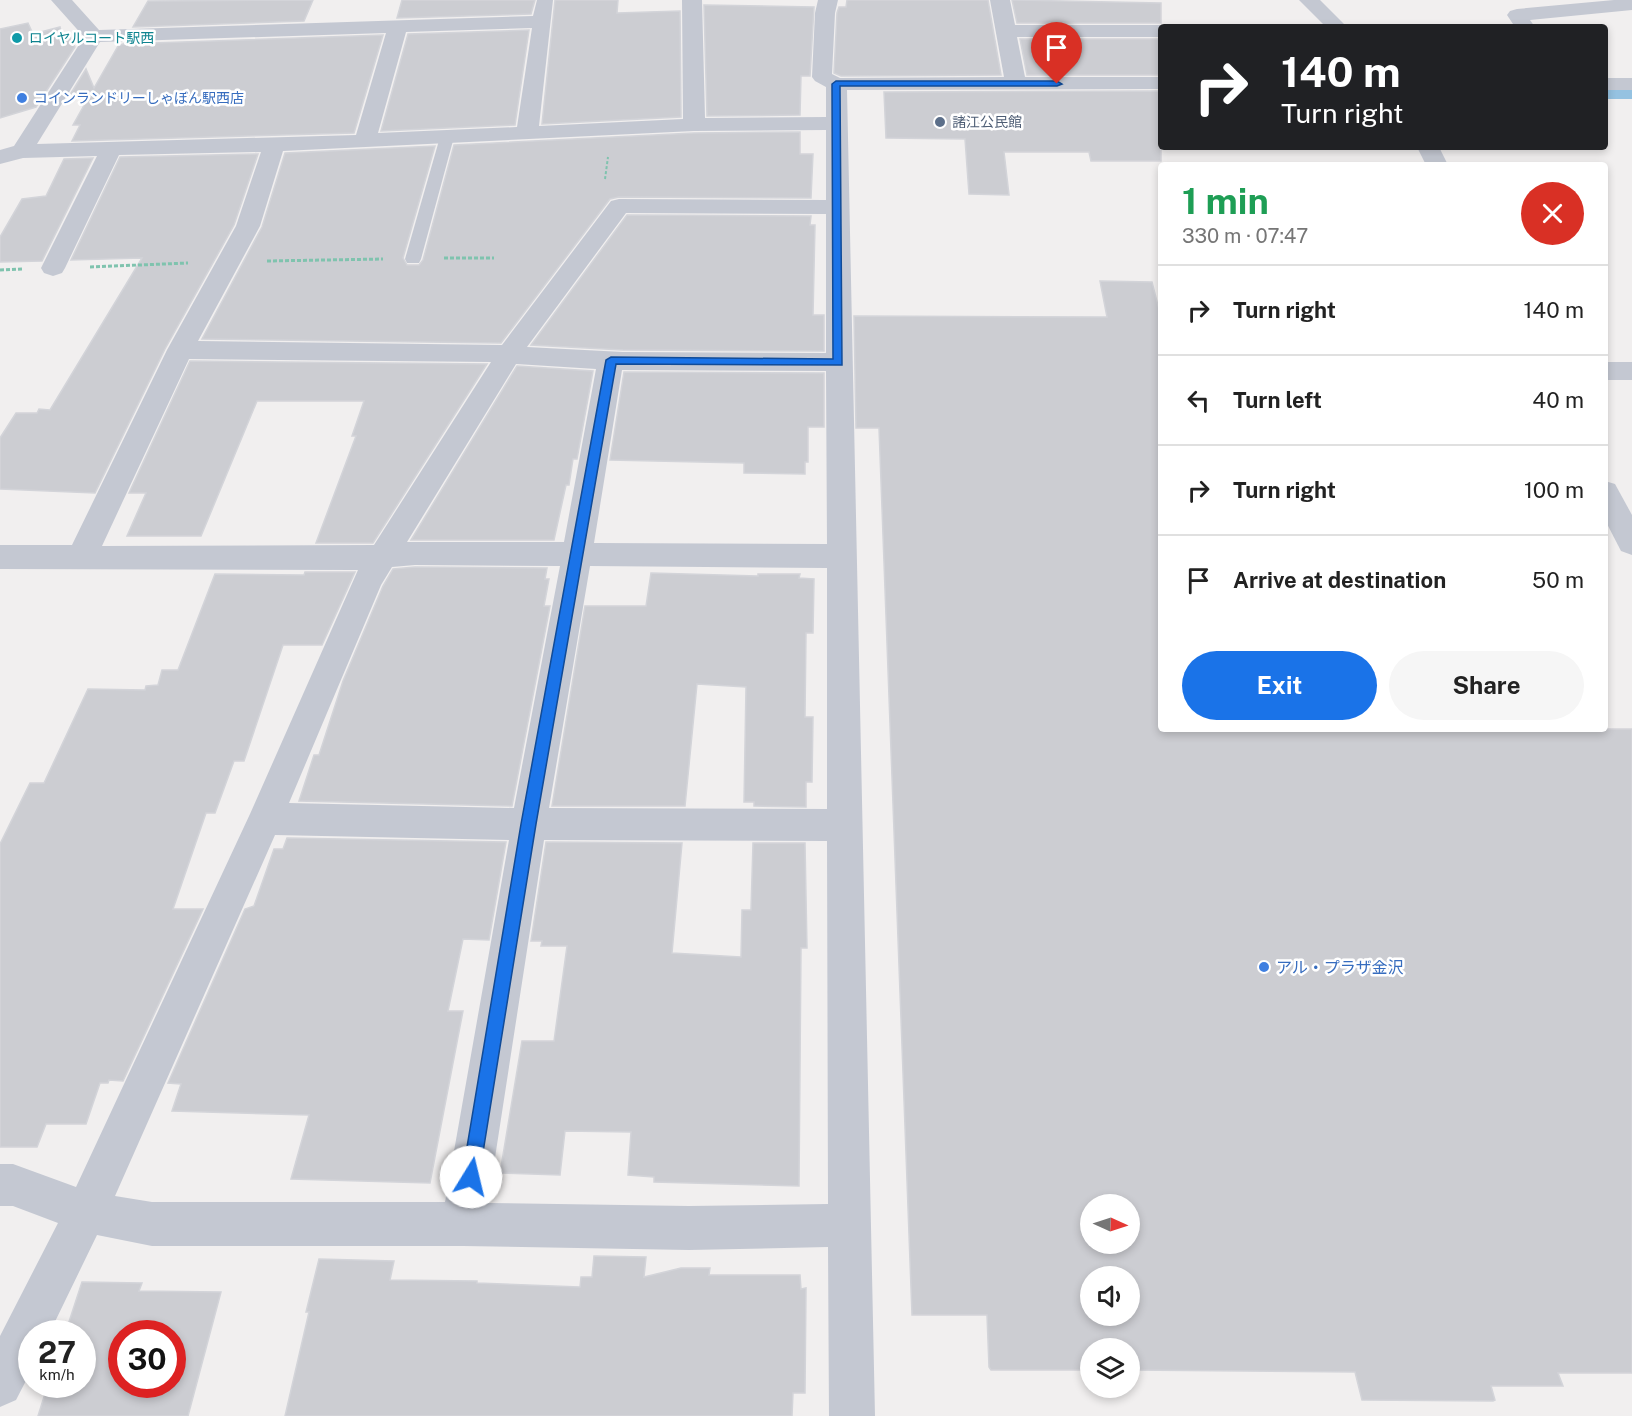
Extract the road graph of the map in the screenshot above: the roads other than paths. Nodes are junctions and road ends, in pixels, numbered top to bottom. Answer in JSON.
{"nodes":[{"id":1,"x":61,"y":0,"type":"edge"},
{"id":2,"x":545,"y":0,"type":"edge"},
{"id":3,"x":692,"y":0,"type":"edge"},
{"id":4,"x":828,"y":0,"type":"edge"},
{"id":5,"x":1000,"y":0,"type":"edge"},
{"id":6,"x":1309,"y":0,"type":"edge"},
{"id":7,"x":1632,"y":4,"type":"edge"},
{"id":8,"x":542,"y":22,"type":"junction"},
{"id":9,"x":1334,"y":24,"type":"edge"},
{"id":10,"x":1523,"y":24,"type":"edge"},
{"id":11,"x":398,"y":27,"type":"junction"},
{"id":12,"x":1006,"y":31,"type":"junction"},
{"id":13,"x":1158,"y":31,"type":"edge"},
{"id":14,"x":94,"y":36,"type":"junction"},
{"id":15,"x":1158,"y":83,"type":"edge"},
{"id":16,"x":836,"y":84,"type":"junction"},
{"id":17,"x":1016,"y":84,"type":"junction"},
{"id":18,"x":1608,"y":84,"type":"edge"},
{"id":19,"x":1632,"y":84,"type":"edge"},
{"id":20,"x":1608,"y":99,"type":"edge"},
{"id":21,"x":1632,"y":99,"type":"edge"},
{"id":22,"x":836,"y":123,"type":"junction"},
{"id":23,"x":694,"y":125,"type":"junction"},
{"id":24,"x":527,"y":133,"type":"junction"},
{"id":25,"x":447,"y":137,"type":"junction"},
{"id":26,"x":365,"y":141,"type":"junction"},
{"id":27,"x":273,"y":145,"type":"junction"},
{"id":28,"x":111,"y":149,"type":"junction"},
{"id":29,"x":11,"y":154,"type":"edge"},
{"id":30,"x":839,"y":207,"type":"junction"},
{"id":31,"x":413,"y":259,"type":"dead end"},
{"id":32,"x":53,"y":268,"type":"dead end"},
{"id":33,"x":180,"y":350,"type":"junction"},
{"id":34,"x":508,"y":355,"type":"junction"},
{"id":35,"x":611,"y":360,"type":"junction"},
{"id":36,"x":838,"y":362,"type":"junction"},
{"id":37,"x":1608,"y":371,"type":"edge"},
{"id":38,"x":1632,"y":371,"type":"edge"},
{"id":39,"x":1608,"y":498,"type":"edge"},
{"id":40,"x":1632,"y":543,"type":"edge"},
{"id":41,"x":577,"y":554,"type":"junction"},
{"id":42,"x":384,"y":555,"type":"junction"},
{"id":43,"x":82,"y":556,"type":"junction"},
{"id":44,"x":840,"y":556,"type":"junction"},
{"id":45,"x":0,"y":557,"type":"edge"},
{"id":46,"x":265,"y":819,"type":"junction"},
{"id":47,"x":528,"y":824,"type":"junction"},
{"id":48,"x":845,"y":825,"type":"junction"},
{"id":49,"x":0,"y":1185,"type":"edge"},
{"id":50,"x":86,"y":1212,"type":"junction"},
{"id":51,"x":463,"y":1224,"type":"junction"},
{"id":52,"x":849,"y":1225,"type":"junction"},
{"id":53,"x":0,"y":1384,"type":"edge"},
{"id":54,"x":852,"y":1416,"type":"edge"}],
"edges":[{"from":1,"to":14,"type":"street"},
{"from":2,"to":8,"type":"street"},
{"from":3,"to":23,"type":"street"},
{"from":4,"to":16,"type":"street"},
{"from":5,"to":12,"type":"street"},
{"from":6,"to":9,"type":"street"},
{"from":7,"to":10,"type":"street"},
{"from":8,"to":11,"type":"street"},
{"from":8,"to":24,"type":"street"},
{"from":11,"to":14,"type":"street"},
{"from":11,"to":26,"type":"street"},
{"from":12,"to":13,"type":"street"},
{"from":12,"to":17,"type":"street"},
{"from":14,"to":29,"type":"street"},
{"from":15,"to":17,"type":"street"},
{"from":16,"to":17,"type":"street"},
{"from":16,"to":22,"type":"street"},
{"from":18,"to":19,"type":"street"},
{"from":20,"to":21,"type":"street"},
{"from":22,"to":23,"type":"street"},
{"from":22,"to":30,"type":"street"},
{"from":23,"to":24,"type":"street"},
{"from":24,"to":25,"type":"street"},
{"from":25,"to":26,"type":"street"},
{"from":25,"to":31,"type":"lane"},
{"from":26,"to":27,"type":"street"},
{"from":27,"to":28,"type":"street"},
{"from":27,"to":33,"type":"street"},
{"from":28,"to":29,"type":"street"},
{"from":28,"to":32,"type":"street"},
{"from":30,"to":34,"type":"street"},
{"from":30,"to":36,"type":"street"},
{"from":33,"to":34,"type":"street"},
{"from":33,"to":43,"type":"street"},
{"from":34,"to":35,"type":"street"},
{"from":34,"to":42,"type":"street"},
{"from":35,"to":36,"type":"street"},
{"from":35,"to":41,"type":"street"},
{"from":36,"to":44,"type":"street"},
{"from":37,"to":38,"type":"street"},
{"from":39,"to":40,"type":"street"},
{"from":41,"to":42,"type":"street"},
{"from":41,"to":44,"type":"street"},
{"from":41,"to":47,"type":"street"},
{"from":42,"to":43,"type":"street"},
{"from":42,"to":46,"type":"street"},
{"from":43,"to":45,"type":"street"},
{"from":44,"to":48,"type":"street"},
{"from":46,"to":47,"type":"street"},
{"from":46,"to":50,"type":"street"},
{"from":47,"to":48,"type":"street"},
{"from":47,"to":51,"type":"street"},
{"from":48,"to":52,"type":"street"},
{"from":49,"to":50,"type":"street"},
{"from":50,"to":51,"type":"street"},
{"from":50,"to":53,"type":"street"},
{"from":51,"to":52,"type":"street"},
{"from":52,"to":54,"type":"street"}]}
